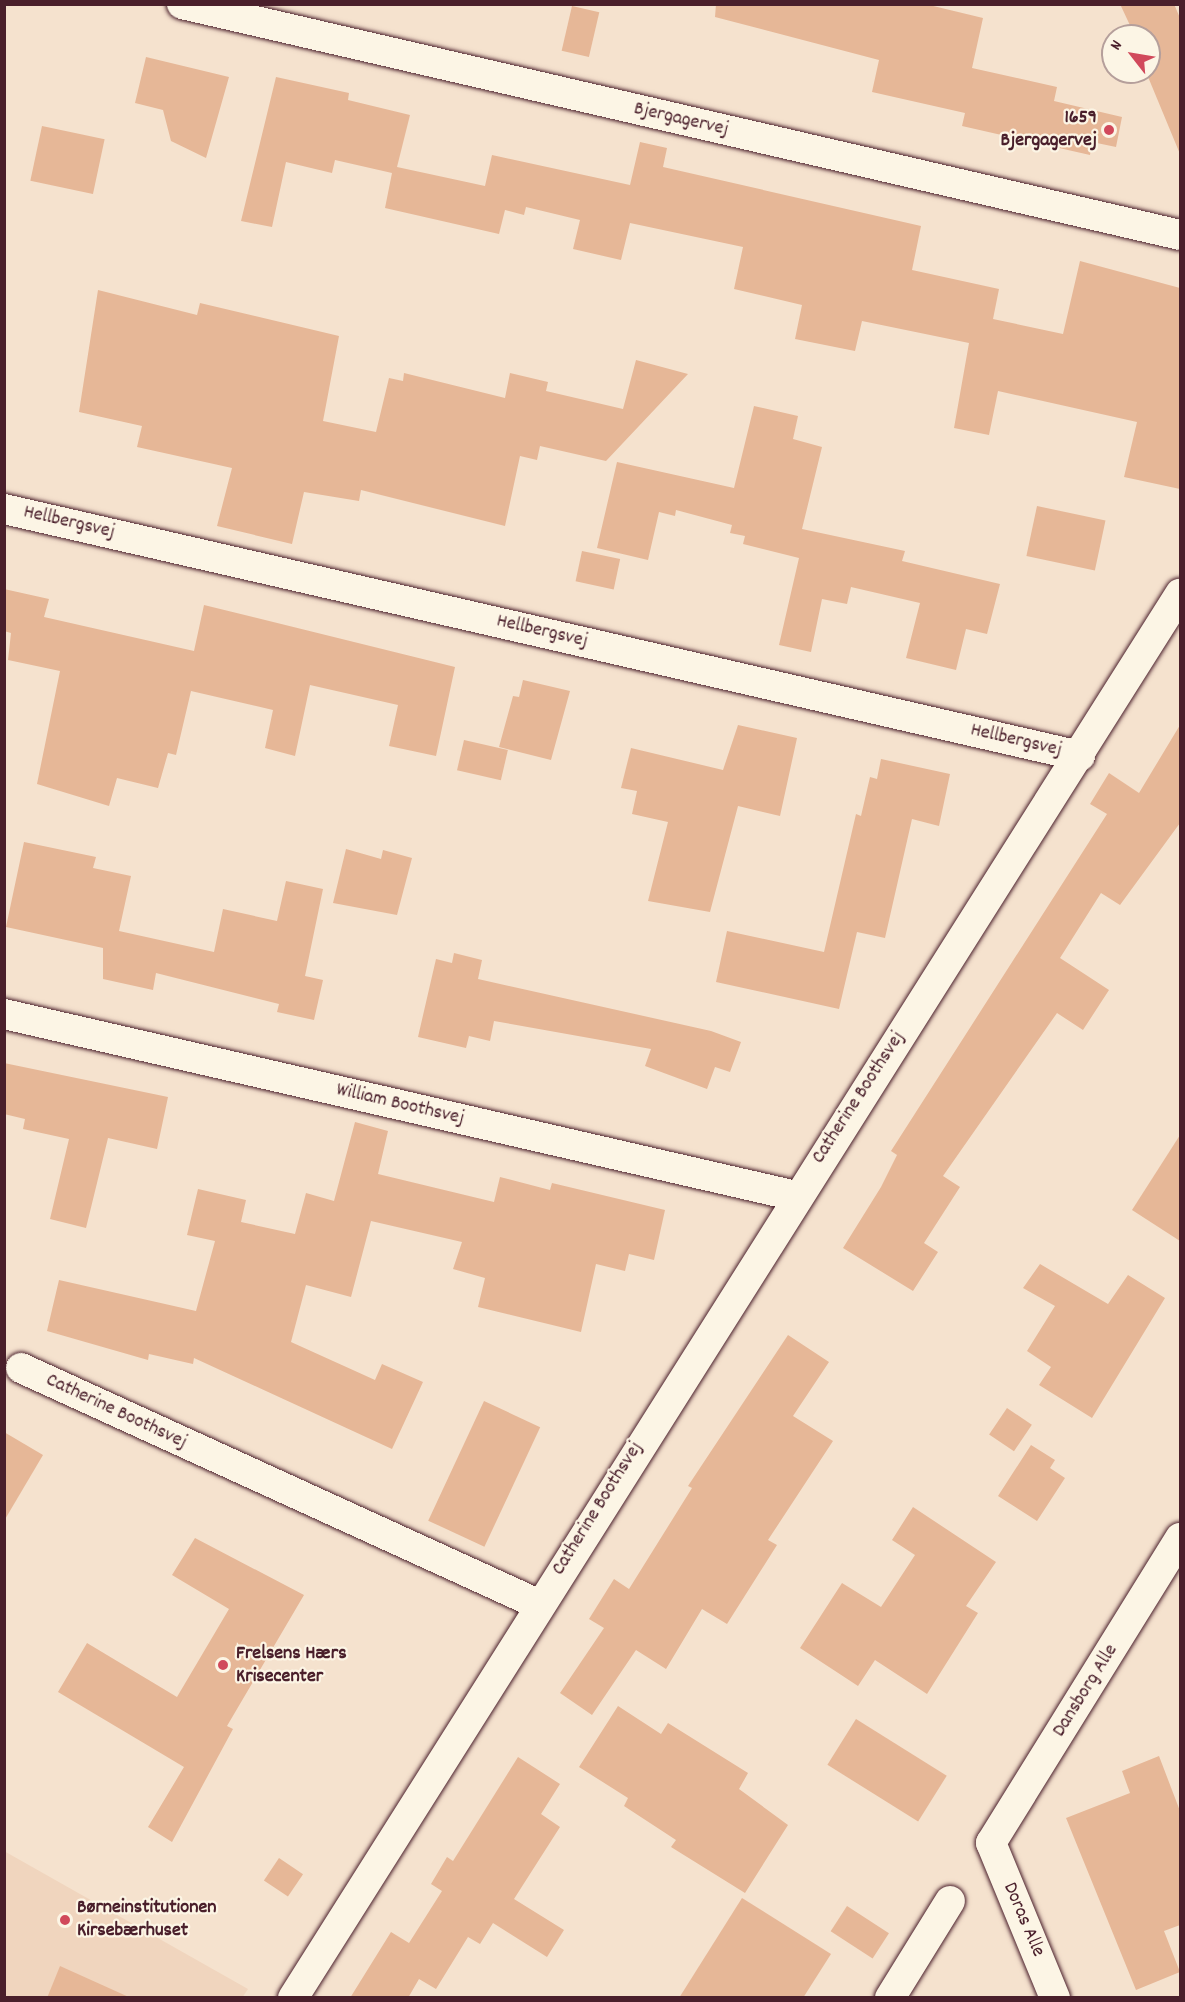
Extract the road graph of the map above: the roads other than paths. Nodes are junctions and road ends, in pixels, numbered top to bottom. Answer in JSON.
{"nodes":[{"id":1,"x":182,"y":4,"type":"edge"},
{"id":2,"x":1180,"y":235,"type":"edge"},
{"id":3,"x":4,"y":508,"type":"edge"},
{"id":4,"x":1180,"y":594,"type":"edge"},
{"id":5,"x":1080,"y":756,"type":"junction"},
{"id":6,"x":4,"y":1014,"type":"edge"},
{"id":7,"x":796,"y":1196,"type":"junction"},
{"id":8,"x":21,"y":1368,"type":"dead end"},
{"id":9,"x":1180,"y":1538,"type":"edge"},
{"id":10,"x":538,"y":1604,"type":"junction"},
{"id":11,"x":991,"y":1843,"type":"joint"},
{"id":12,"x":950,"y":1901,"type":"dead end"},
{"id":13,"x":293,"y":1998,"type":"edge"},
{"id":14,"x":890,"y":1998,"type":"edge"},
{"id":15,"x":1055,"y":1998,"type":"edge"}],
"edges":[{"from":1,"to":2,"type":"street","name":"Bjergagervej"},
{"from":3,"to":5,"type":"street","name":"Hellbergsvej"},
{"from":4,"to":5,"type":"street","name":"Catherine Boothsvej"},
{"from":5,"to":7,"type":"street","name":"Catherine Boothsvej"},
{"from":6,"to":7,"type":"street","name":"William Boothsvej"},
{"from":7,"to":10,"type":"street","name":"Catherine Boothsvej"},
{"from":8,"to":10,"type":"street","name":"Catherine Boothsvej"},
{"from":9,"to":11,"type":"street","name":"Dansborg Alle"},
{"from":10,"to":13,"type":"street","name":"Catherine Boothsvej"},
{"from":11,"to":15,"type":"street","name":"Doras Alle"},
{"from":12,"to":14,"type":"street"}]}
